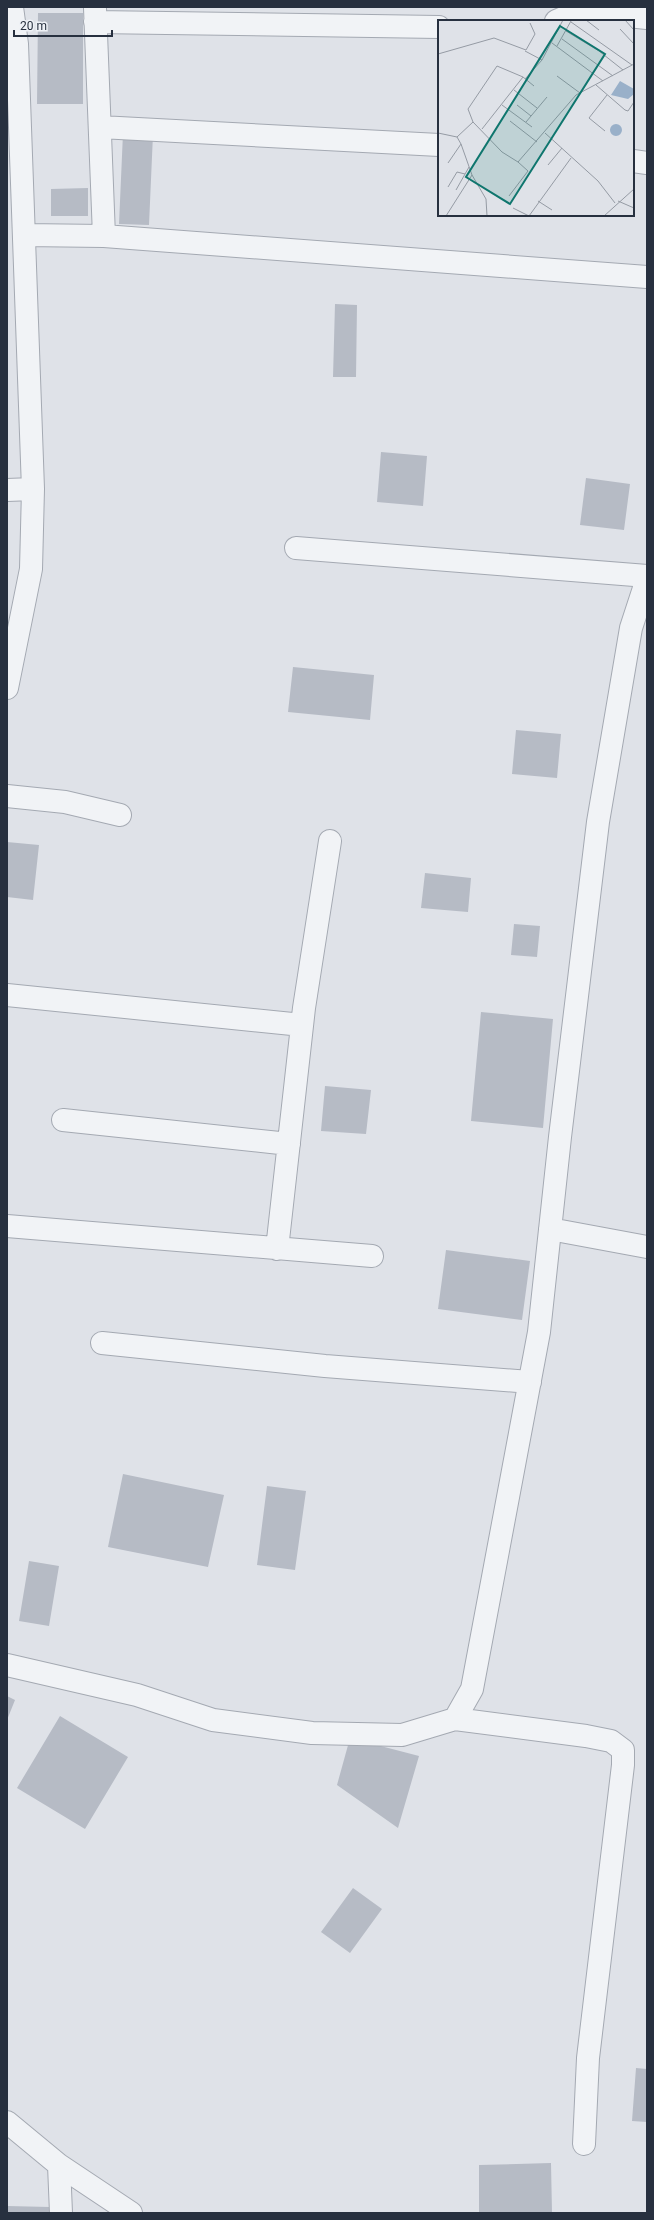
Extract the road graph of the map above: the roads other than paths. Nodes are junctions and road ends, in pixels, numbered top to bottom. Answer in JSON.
{"nodes":[{"id":1,"x":12,"y":7,"type":"edge"},
{"id":2,"x":95,"y":14,"type":"edge"},
{"id":3,"x":647,"y":18,"type":"edge"},
{"id":4,"x":558,"y":20,"type":"edge"},
{"id":5,"x":438,"y":27,"type":"edge"},
{"id":6,"x":100,"y":127,"type":"junction"},
{"id":7,"x":438,"y":144,"type":"edge"},
{"id":8,"x":634,"y":161,"type":"edge"},
{"id":9,"x":647,"y":163,"type":"edge"},
{"id":10,"x":24,"y":235,"type":"junction"},
{"id":11,"x":104,"y":236,"type":"junction"},
{"id":12,"x":647,"y":277,"type":"edge"},
{"id":13,"x":33,"y":489,"type":"junction"},
{"id":14,"x":7,"y":490,"type":"edge"},
{"id":15,"x":296,"y":548,"type":"dead end"},
{"id":16,"x":647,"y":576,"type":"edge"},
{"id":17,"x":647,"y":580,"type":"edge"},
{"id":18,"x":7,"y":688,"type":"edge"},
{"id":19,"x":7,"y":796,"type":"edge"},
{"id":20,"x":120,"y":815,"type":"dead end"},
{"id":21,"x":330,"y":841,"type":"dead end"},
{"id":22,"x":7,"y":995,"type":"edge"},
{"id":23,"x":302,"y":1025,"type":"junction"},
{"id":24,"x":63,"y":1120,"type":"dead end"},
{"id":25,"x":289,"y":1144,"type":"junction"},
{"id":26,"x":7,"y":1226,"type":"edge"},
{"id":27,"x":550,"y":1228,"type":"junction"},
{"id":28,"x":647,"y":1247,"type":"edge"},
{"id":29,"x":277,"y":1249,"type":"junction"},
{"id":30,"x":372,"y":1256,"type":"dead end"},
{"id":31,"x":102,"y":1344,"type":"dead end"},
{"id":32,"x":530,"y":1382,"type":"junction"},
{"id":33,"x":7,"y":1665,"type":"edge"},
{"id":34,"x":455,"y":1719,"type":"junction"},
{"id":35,"x":7,"y":2122,"type":"edge"},
{"id":36,"x":584,"y":2144,"type":"dead end"},
{"id":37,"x":59,"y":2165,"type":"junction"},
{"id":38,"x":61,"y":2213,"type":"edge"},
{"id":39,"x":131,"y":2213,"type":"edge"}],
"edges":[{"from":1,"to":10,"type":"street"},
{"from":2,"to":5,"type":"street"},
{"from":2,"to":6,"type":"street"},
{"from":3,"to":4,"type":"street"},
{"from":6,"to":7,"type":"street"},
{"from":6,"to":11,"type":"street"},
{"from":8,"to":9,"type":"street"},
{"from":10,"to":11,"type":"street"},
{"from":10,"to":13,"type":"street"},
{"from":11,"to":12,"type":"street"},
{"from":13,"to":14,"type":"street"},
{"from":13,"to":18,"type":"street"},
{"from":15,"to":16,"type":"street"},
{"from":17,"to":27,"type":"street"},
{"from":19,"to":20,"type":"street"},
{"from":21,"to":23,"type":"street"},
{"from":22,"to":23,"type":"street"},
{"from":23,"to":25,"type":"street"},
{"from":24,"to":25,"type":"street"},
{"from":25,"to":29,"type":"street"},
{"from":26,"to":29,"type":"street"},
{"from":27,"to":28,"type":"street"},
{"from":27,"to":32,"type":"street"},
{"from":29,"to":30,"type":"street"},
{"from":31,"to":32,"type":"street"},
{"from":32,"to":34,"type":"street"},
{"from":33,"to":34,"type":"street"},
{"from":34,"to":36,"type":"street"},
{"from":35,"to":37,"type":"street"},
{"from":37,"to":38,"type":"street"},
{"from":37,"to":39,"type":"street"}]}
